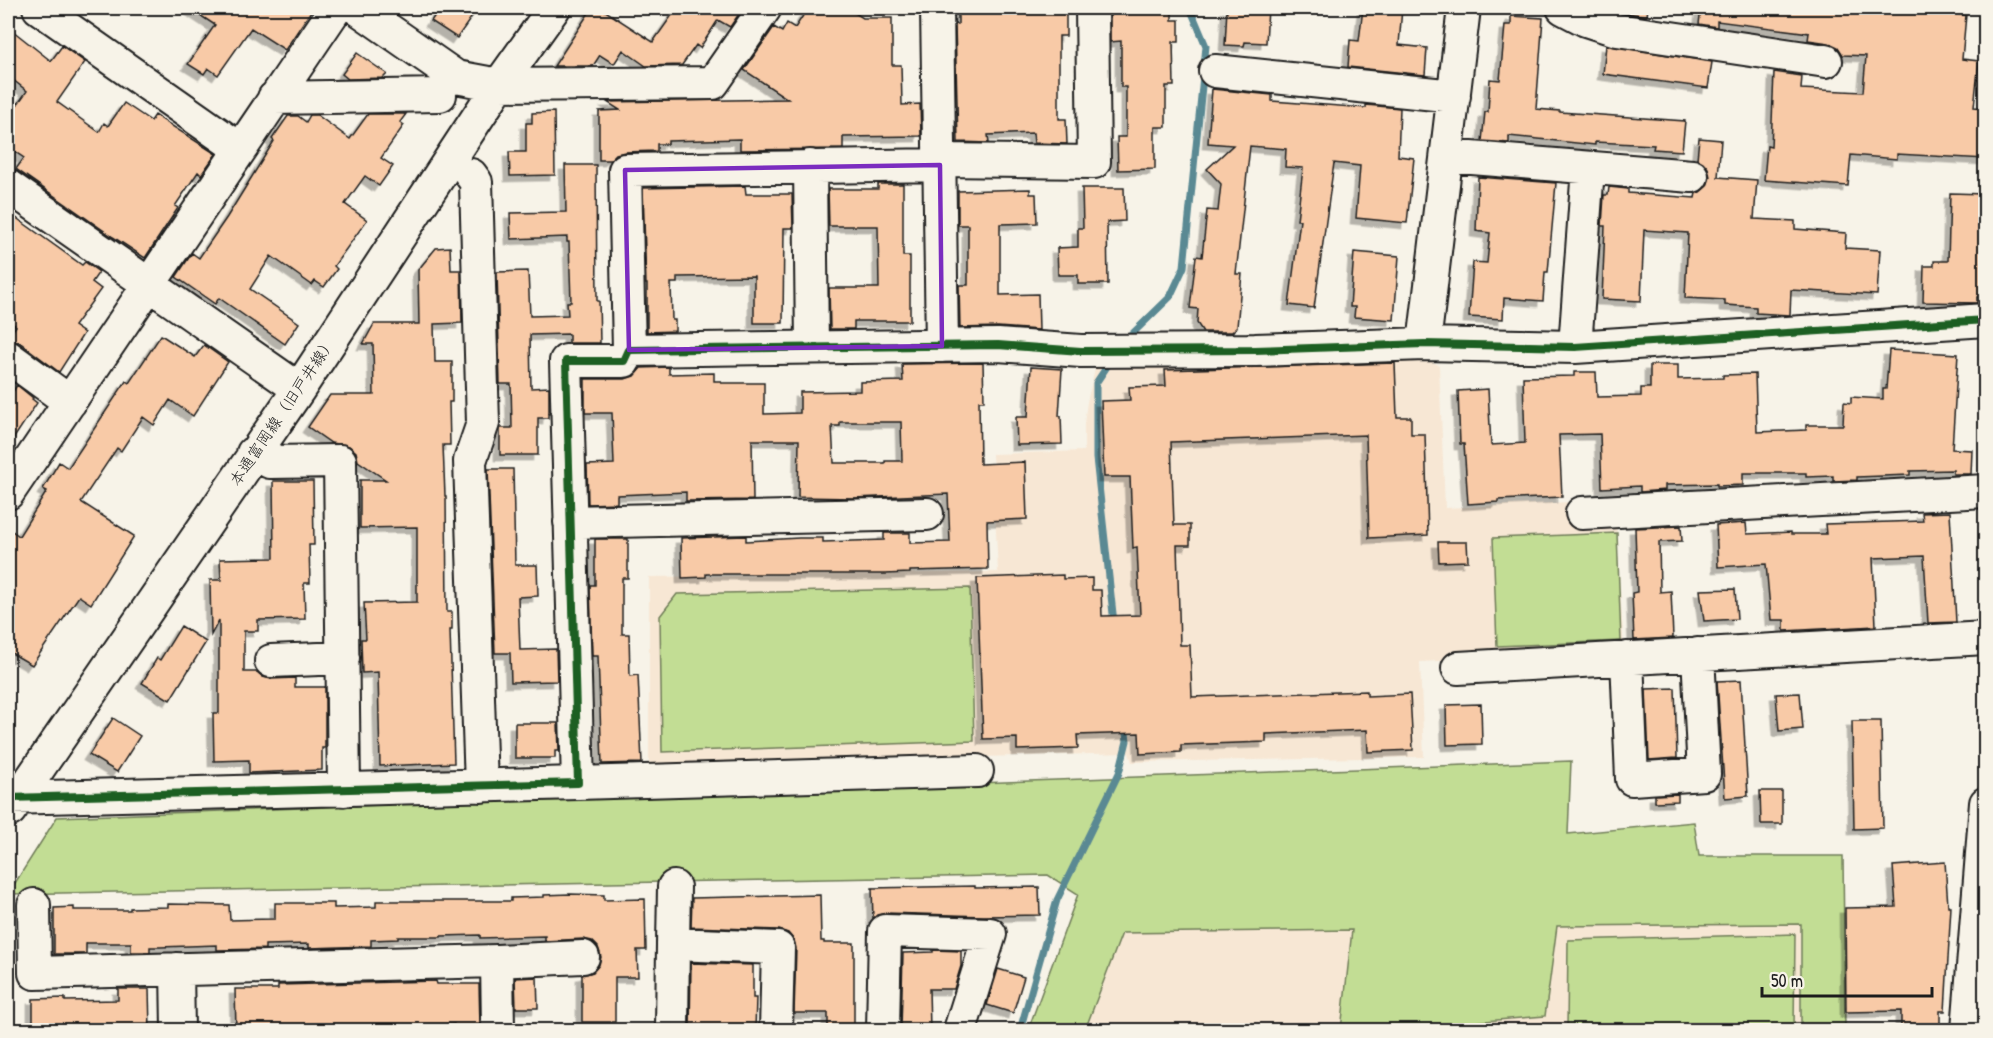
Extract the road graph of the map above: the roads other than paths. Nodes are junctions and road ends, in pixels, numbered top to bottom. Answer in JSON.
{"nodes":[{"id":1,"x":39,"y":8,"type":"edge"},
{"id":2,"x":336,"y":8,"type":"edge"},
{"id":3,"x":357,"y":8,"type":"edge"},
{"id":4,"x":554,"y":8,"type":"edge"},
{"id":5,"x":765,"y":8,"type":"edge"},
{"id":6,"x":937,"y":8,"type":"edge"},
{"id":7,"x":1092,"y":8,"type":"edge"},
{"id":8,"x":1464,"y":8,"type":"edge"},
{"id":9,"x":1563,"y":8,"type":"edge"},
{"id":10,"x":1826,"y":61,"type":"dead end"},
{"id":11,"x":1215,"y":71,"type":"dead end"},
{"id":12,"x":499,"y":85,"type":"junction"},
{"id":13,"x":440,"y":95,"type":"dead end"},
{"id":14,"x":1454,"y":96,"type":"junction"},
{"id":15,"x":274,"y":98,"type":"junction"},
{"id":16,"x":240,"y":149,"type":"junction"},
{"id":17,"x":1447,"y":156,"type":"junction"},
{"id":18,"x":940,"y":162,"type":"junction"},
{"id":19,"x":810,"y":166,"type":"junction"},
{"id":20,"x":1588,"y":168,"type":"junction"},
{"id":21,"x":471,"y":175,"type":"dead end"},
{"id":22,"x":1692,"y":176,"type":"dead end"},
{"id":23,"x":8,"y":186,"type":"edge"},
{"id":24,"x":150,"y":285,"type":"junction"},
{"id":25,"x":1986,"y":320,"type":"edge"},
{"id":26,"x":1424,"y":344,"type":"junction"},
{"id":27,"x":942,"y":345,"type":"junction"},
{"id":28,"x":812,"y":347,"type":"junction"},
{"id":29,"x":1575,"y":347,"type":"junction"},
{"id":30,"x":629,"y":350,"type":"junction"},
{"id":31,"x":8,"y":357,"type":"edge"},
{"id":32,"x":299,"y":388,"type":"junction"},
{"id":33,"x":70,"y":402,"type":"junction"},
{"id":34,"x":253,"y":453,"type":"junction"},
{"id":35,"x":1986,"y":491,"type":"edge"},
{"id":36,"x":8,"y":493,"type":"edge"},
{"id":37,"x":1582,"y":513,"type":"dead end"},
{"id":38,"x":927,"y":514,"type":"dead end"},
{"id":39,"x":570,"y":522,"type":"junction"},
{"id":40,"x":1986,"y":638,"type":"edge"},
{"id":41,"x":1698,"y":654,"type":"junction"},
{"id":42,"x":343,"y":658,"type":"junction"},
{"id":43,"x":1628,"y":658,"type":"junction"},
{"id":44,"x":271,"y":661,"type":"dead end"},
{"id":45,"x":1458,"y":668,"type":"dead end"},
{"id":46,"x":977,"y":771,"type":"dead end"},
{"id":47,"x":578,"y":783,"type":"junction"},
{"id":48,"x":481,"y":786,"type":"junction"},
{"id":49,"x":344,"y":790,"type":"junction"},
{"id":50,"x":11,"y":803,"type":"edge"},
{"id":51,"x":1986,"y":803,"type":"edge"},
{"id":52,"x":674,"y":886,"type":"dead end"},
{"id":53,"x":34,"y":905,"type":"dead end"},
{"id":54,"x":673,"y":944,"type":"junction"},
{"id":55,"x":583,"y":957,"type":"dead end"},
{"id":56,"x":497,"y":961,"type":"junction"},
{"id":57,"x":1980,"y":964,"type":"edge"},
{"id":58,"x":177,"y":969,"type":"junction"},
{"id":59,"x":178,"y":1030,"type":"edge"},
{"id":60,"x":498,"y":1030,"type":"edge"},
{"id":61,"x":672,"y":1030,"type":"edge"},
{"id":62,"x":776,"y":1030,"type":"edge"},
{"id":63,"x":883,"y":1030,"type":"edge"},
{"id":64,"x":960,"y":1030,"type":"edge"},
{"id":65,"x":1968,"y":1030,"type":"edge"}],
"edges":[{"from":1,"to":16,"type":"street"},
{"from":2,"to":15,"type":"street"},
{"from":3,"to":12,"type":"street"},
{"from":4,"to":12,"type":"street","name":"本通富岡線（旧戸井線）"},
{"from":5,"to":12,"type":"street"},
{"from":6,"to":18,"type":"street"},
{"from":7,"to":18,"type":"street"},
{"from":8,"to":14,"type":"street"},
{"from":9,"to":10,"type":"street"},
{"from":11,"to":14,"type":"street"},
{"from":12,"to":32,"type":"street","name":"本通富岡線（旧戸井線）"},
{"from":13,"to":15,"type":"street"},
{"from":14,"to":17,"type":"street"},
{"from":15,"to":16,"type":"street"},
{"from":16,"to":24,"type":"street"},
{"from":17,"to":20,"type":"street"},
{"from":17,"to":26,"type":"street"},
{"from":18,"to":19,"type":"street"},
{"from":18,"to":27,"type":"street"},
{"from":19,"to":28,"type":"street"},
{"from":19,"to":30,"type":"street"},
{"from":20,"to":22,"type":"street"},
{"from":20,"to":29,"type":"street"},
{"from":21,"to":48,"type":"street"},
{"from":23,"to":24,"type":"street"},
{"from":24,"to":32,"type":"street"},
{"from":24,"to":33,"type":"street"},
{"from":25,"to":29,"type":"street"},
{"from":26,"to":27,"type":"street"},
{"from":26,"to":29,"type":"street"},
{"from":27,"to":28,"type":"street"},
{"from":28,"to":30,"type":"street"},
{"from":30,"to":39,"type":"street"},
{"from":31,"to":33,"type":"street"},
{"from":32,"to":34,"type":"street","name":"本通富岡線（旧戸井線）"},
{"from":33,"to":36,"type":"street"},
{"from":34,"to":42,"type":"street"},
{"from":34,"to":50,"type":"street","name":"本通富岡線（旧戸井線）"},
{"from":35,"to":37,"type":"street"},
{"from":38,"to":39,"type":"street"},
{"from":39,"to":47,"type":"street"},
{"from":40,"to":41,"type":"street"},
{"from":41,"to":43,"type":"street"},
{"from":41,"to":43,"type":"street"},
{"from":42,"to":44,"type":"street"},
{"from":42,"to":49,"type":"street"},
{"from":43,"to":45,"type":"street"},
{"from":46,"to":47,"type":"street"},
{"from":47,"to":48,"type":"street"},
{"from":48,"to":49,"type":"street"},
{"from":49,"to":50,"type":"street"},
{"from":51,"to":57,"type":"street"},
{"from":52,"to":54,"type":"street"},
{"from":53,"to":58,"type":"street"},
{"from":54,"to":61,"type":"street"},
{"from":54,"to":62,"type":"street"},
{"from":55,"to":56,"type":"street"},
{"from":56,"to":58,"type":"street"},
{"from":56,"to":60,"type":"street"},
{"from":57,"to":65,"type":"street"},
{"from":58,"to":59,"type":"street"},
{"from":63,"to":64,"type":"street"}]}
